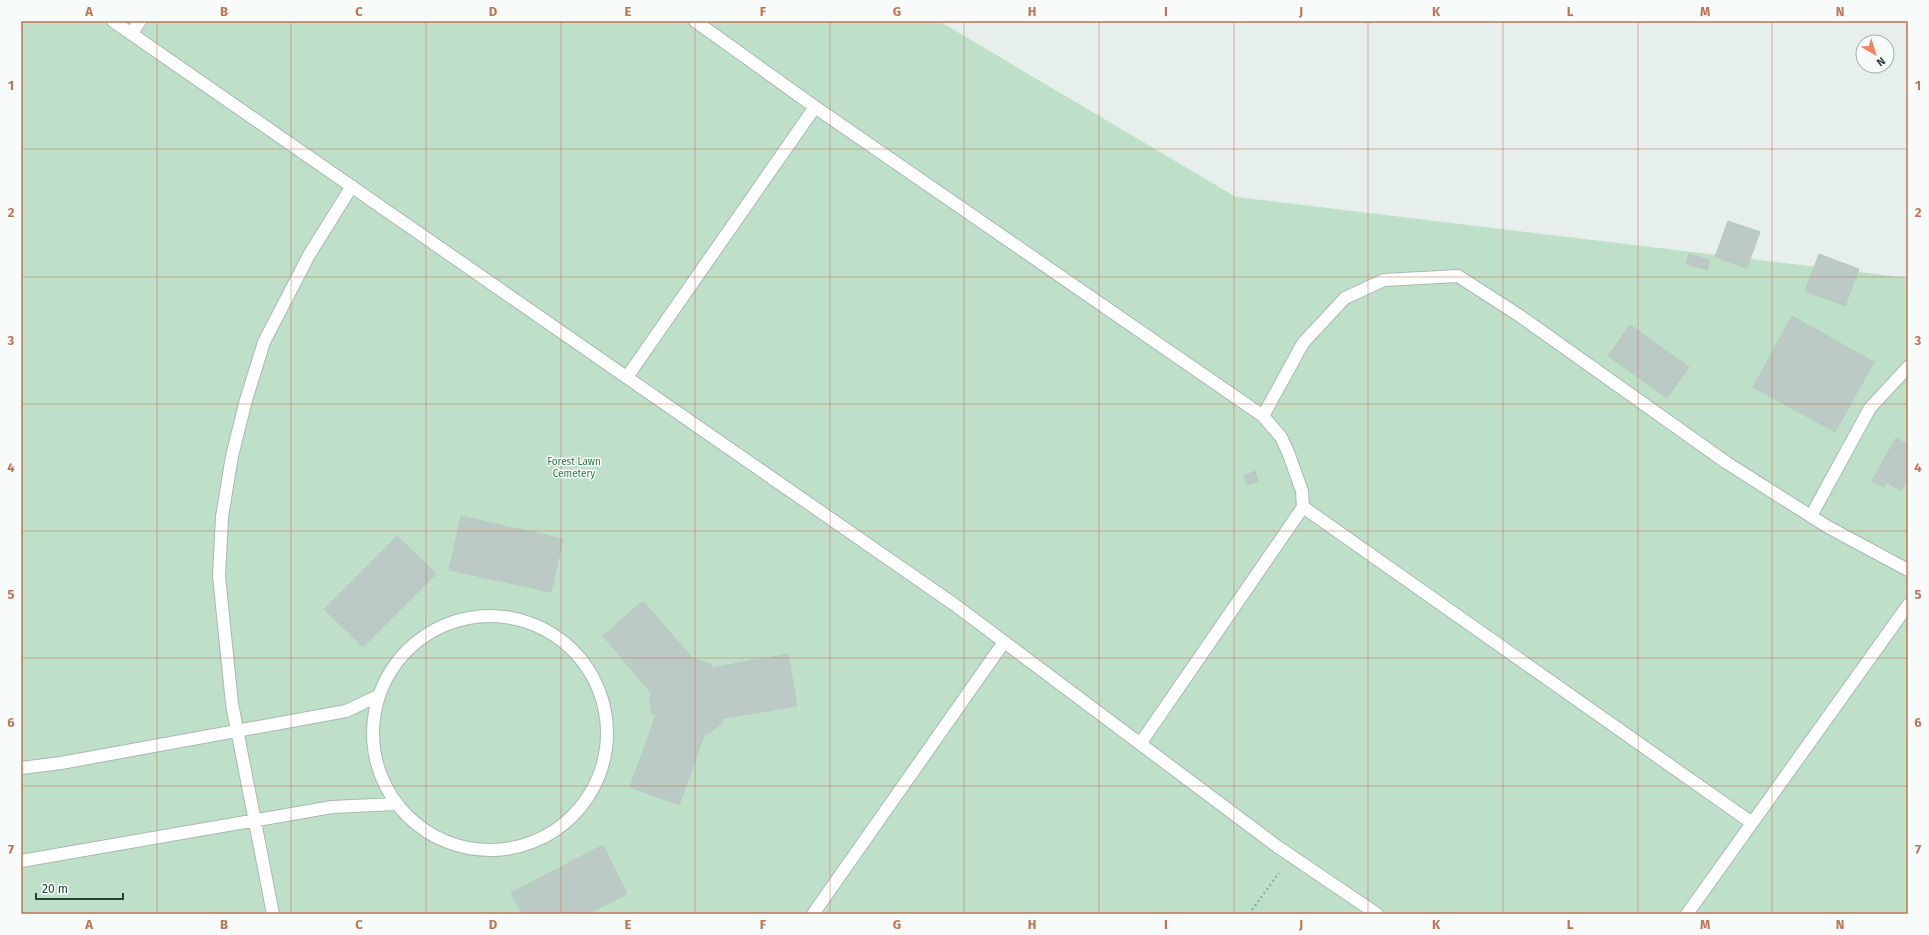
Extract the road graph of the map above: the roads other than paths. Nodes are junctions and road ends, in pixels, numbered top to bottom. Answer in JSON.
{"nodes":[{"id":1,"x":113,"y":21,"type":"edge"},
{"id":2,"x":140,"y":21,"type":"edge"},
{"id":3,"x":695,"y":21,"type":"edge"},
{"id":4,"x":131,"y":34,"type":"junction"},
{"id":5,"x":815,"y":106,"type":"junction"},
{"id":6,"x":352,"y":186,"type":"junction"},
{"id":7,"x":1908,"y":367,"type":"edge"},
{"id":8,"x":627,"y":377,"type":"junction"},
{"id":9,"x":1263,"y":416,"type":"junction"},
{"id":10,"x":1303,"y":506,"type":"junction"},
{"id":11,"x":1811,"y":516,"type":"junction"},
{"id":12,"x":1908,"y":570,"type":"edge"},
{"id":13,"x":1908,"y":605,"type":"edge"},
{"id":14,"x":1004,"y":642,"type":"junction"},
{"id":15,"x":378,"y":696,"type":"junction"},
{"id":16,"x":238,"y":730,"type":"junction"},
{"id":17,"x":1140,"y":744,"type":"junction"},
{"id":18,"x":21,"y":768,"type":"edge"},
{"id":19,"x":396,"y":804,"type":"junction"},
{"id":20,"x":255,"y":820,"type":"junction"},
{"id":21,"x":1752,"y":823,"type":"junction"},
{"id":22,"x":21,"y":861,"type":"edge"},
{"id":23,"x":273,"y":914,"type":"edge"},
{"id":24,"x":813,"y":914,"type":"edge"},
{"id":25,"x":1377,"y":914,"type":"edge"},
{"id":26,"x":1687,"y":914,"type":"edge"}],
"edges":[{"from":1,"to":4,"type":"lane"},
{"from":2,"to":4,"type":"lane"},
{"from":3,"to":5,"type":"lane"},
{"from":4,"to":6,"type":"lane"},
{"from":5,"to":8,"type":"lane"},
{"from":5,"to":9,"type":"lane"},
{"from":6,"to":8,"type":"lane"},
{"from":6,"to":16,"type":"lane"},
{"from":7,"to":11,"type":"lane"},
{"from":8,"to":14,"type":"lane"},
{"from":9,"to":10,"type":"lane"},
{"from":9,"to":11,"type":"lane"},
{"from":10,"to":17,"type":"lane"},
{"from":10,"to":21,"type":"lane"},
{"from":11,"to":12,"type":"lane"},
{"from":13,"to":21,"type":"lane"},
{"from":14,"to":17,"type":"lane"},
{"from":14,"to":24,"type":"lane"},
{"from":15,"to":16,"type":"lane"},
{"from":15,"to":19,"type":"lane"},
{"from":15,"to":19,"type":"lane"},
{"from":16,"to":18,"type":"lane"},
{"from":16,"to":20,"type":"lane"},
{"from":17,"to":25,"type":"lane"},
{"from":19,"to":20,"type":"lane"},
{"from":20,"to":22,"type":"lane"},
{"from":20,"to":23,"type":"lane"},
{"from":21,"to":26,"type":"lane"}]}
